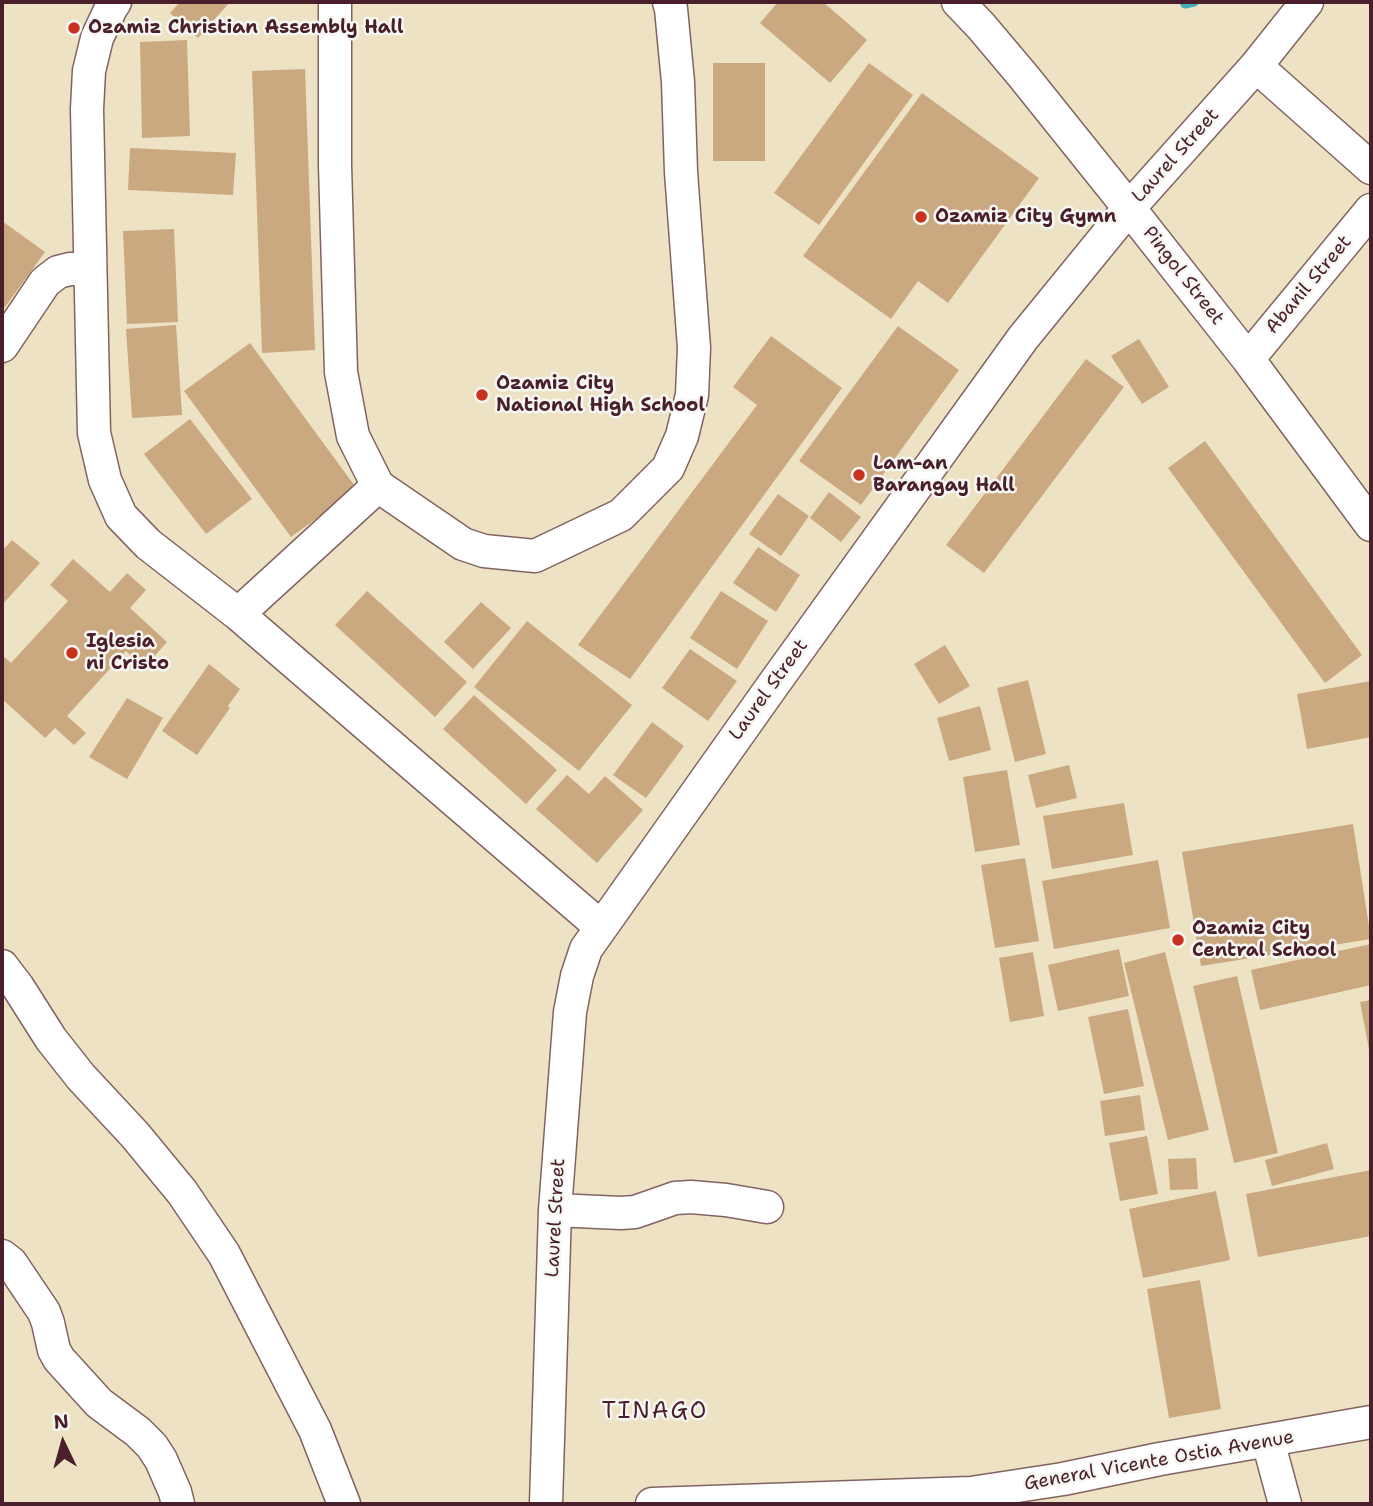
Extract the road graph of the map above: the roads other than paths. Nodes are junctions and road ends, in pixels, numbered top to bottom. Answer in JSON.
{"nodes":[{"id":1,"x":115,"y":2,"type":"edge"},
{"id":2,"x":335,"y":2,"type":"edge"},
{"id":3,"x":669,"y":2,"type":"edge"},
{"id":4,"x":958,"y":2,"type":"edge"},
{"id":5,"x":1307,"y":2,"type":"edge"},
{"id":6,"x":1256,"y":66,"type":"junction"},
{"id":7,"x":1371,"y":168,"type":"edge"},
{"id":8,"x":1129,"y":208,"type":"junction"},
{"id":9,"x":1371,"y":210,"type":"edge"},
{"id":10,"x":90,"y":268,"type":"junction"},
{"id":11,"x":2,"y":346,"type":"edge"},
{"id":12,"x":1248,"y":359,"type":"junction"},
{"id":13,"x":378,"y":486,"type":"junction"},
{"id":14,"x":1371,"y":525,"type":"edge"},
{"id":15,"x":238,"y":614,"type":"junction"},
{"id":16,"x":601,"y":927,"type":"junction"},
{"id":17,"x":2,"y":966,"type":"edge"},
{"id":18,"x":767,"y":1208,"type":"dead end"},
{"id":19,"x":555,"y":1210,"type":"junction"},
{"id":20,"x":2,"y":1256,"type":"edge"},
{"id":21,"x":1371,"y":1422,"type":"edge"},
{"id":22,"x":1268,"y":1441,"type":"junction"},
{"id":23,"x":178,"y":1504,"type":"edge"},
{"id":24,"x":344,"y":1504,"type":"edge"},
{"id":25,"x":546,"y":1504,"type":"edge"},
{"id":26,"x":652,"y":1504,"type":"edge"},
{"id":27,"x":1285,"y":1504,"type":"edge"}],
"edges":[{"from":1,"to":10,"type":"street"},
{"from":2,"to":13,"type":"street"},
{"from":3,"to":13,"type":"street"},
{"from":4,"to":8,"type":"street","name":"Pingol Street"},
{"from":5,"to":6,"type":"street","name":"Laurel Street"},
{"from":6,"to":7,"type":"street"},
{"from":6,"to":8,"type":"street","name":"Laurel Street"},
{"from":8,"to":12,"type":"street","name":"Pingol Street"},
{"from":8,"to":16,"type":"street","name":"Laurel Street"},
{"from":9,"to":12,"type":"street","name":"Abanil Street"},
{"from":10,"to":11,"type":"street"},
{"from":10,"to":15,"type":"street"},
{"from":12,"to":14,"type":"street","name":"Pingol Street"},
{"from":13,"to":15,"type":"street"},
{"from":15,"to":16,"type":"street"},
{"from":16,"to":19,"type":"street","name":"Laurel Street"},
{"from":17,"to":24,"type":"street"},
{"from":18,"to":19,"type":"street"},
{"from":19,"to":25,"type":"street","name":"Laurel Street"},
{"from":20,"to":23,"type":"street"},
{"from":21,"to":22,"type":"street","name":"General Vicente Ostia Avenue"},
{"from":22,"to":26,"type":"street","name":"General Vicente Ostia Avenue"},
{"from":22,"to":27,"type":"street"}]}
